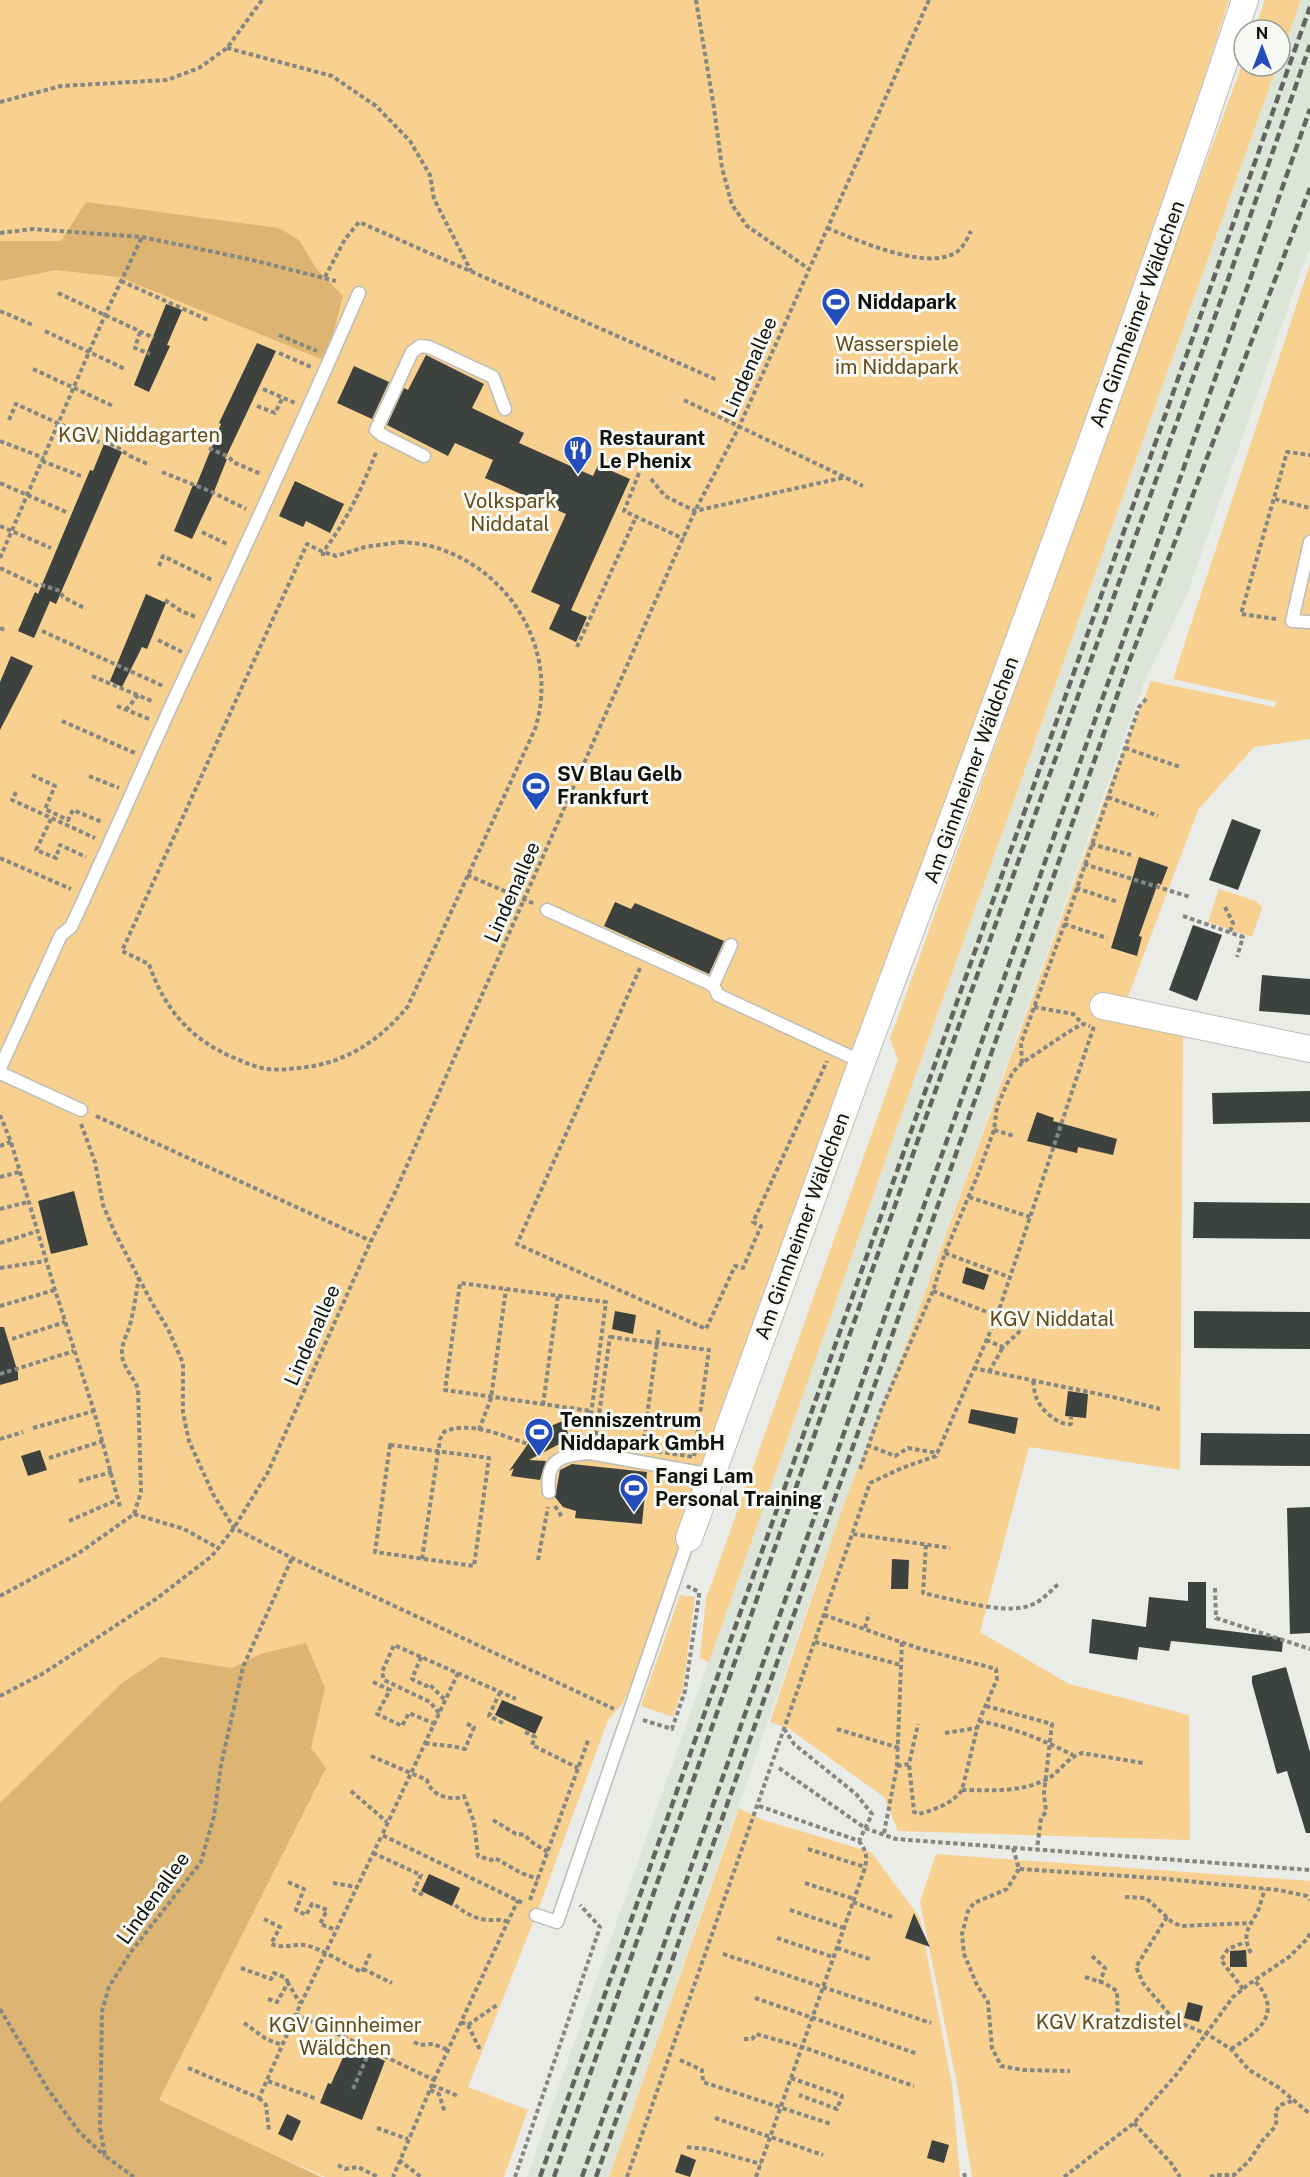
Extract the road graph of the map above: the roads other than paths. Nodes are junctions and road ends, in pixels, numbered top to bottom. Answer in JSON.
{"nodes":[{"id":1,"x":1245,"y":0,"type":"edge"},
{"id":2,"x":359,"y":293,"type":"dead end"},
{"id":3,"x":505,"y":409,"type":"dead end"},
{"id":4,"x":424,"y":456,"type":"dead end"},
{"id":5,"x":1310,"y":542,"type":"edge"},
{"id":6,"x":1310,"y":622,"type":"edge"},
{"id":7,"x":547,"y":910,"type":"road end"},
{"id":8,"x":731,"y":945,"type":"dead end"},
{"id":9,"x":713,"y":985,"type":"junction"},
{"id":10,"x":1098,"y":1016,"type":"road end"},
{"id":11,"x":1310,"y":1049,"type":"edge"},
{"id":12,"x":862,"y":1062,"type":"junction"},
{"id":13,"x":0,"y":1068,"type":"edge"},
{"id":14,"x":0,"y":1073,"type":"edge"},
{"id":15,"x":78,"y":1108,"type":"road end"},
{"id":16,"x":712,"y":1475,"type":"junction"},
{"id":17,"x":549,"y":1494,"type":"road end"},
{"id":18,"x":690,"y":1538,"type":"joint"},
{"id":19,"x":532,"y":1910,"type":"road end"}],
"edges":[{"from":1,"to":12,"type":"street","name":"Am Ginnheimer Wäldchen"},
{"from":2,"to":13,"type":"lane"},
{"from":3,"to":4,"type":"lane"},
{"from":5,"to":6,"type":"lane"},
{"from":7,"to":9,"type":"lane"},
{"from":8,"to":9,"type":"lane"},
{"from":9,"to":12,"type":"lane"},
{"from":10,"to":11,"type":"street"},
{"from":12,"to":16,"type":"street","name":"Am Ginnheimer Wäldchen"},
{"from":14,"to":15,"type":"lane"},
{"from":16,"to":17,"type":"lane"},
{"from":16,"to":18,"type":"street","name":"Am Ginnheimer Wäldchen"},
{"from":18,"to":19,"type":"lane"}]}
